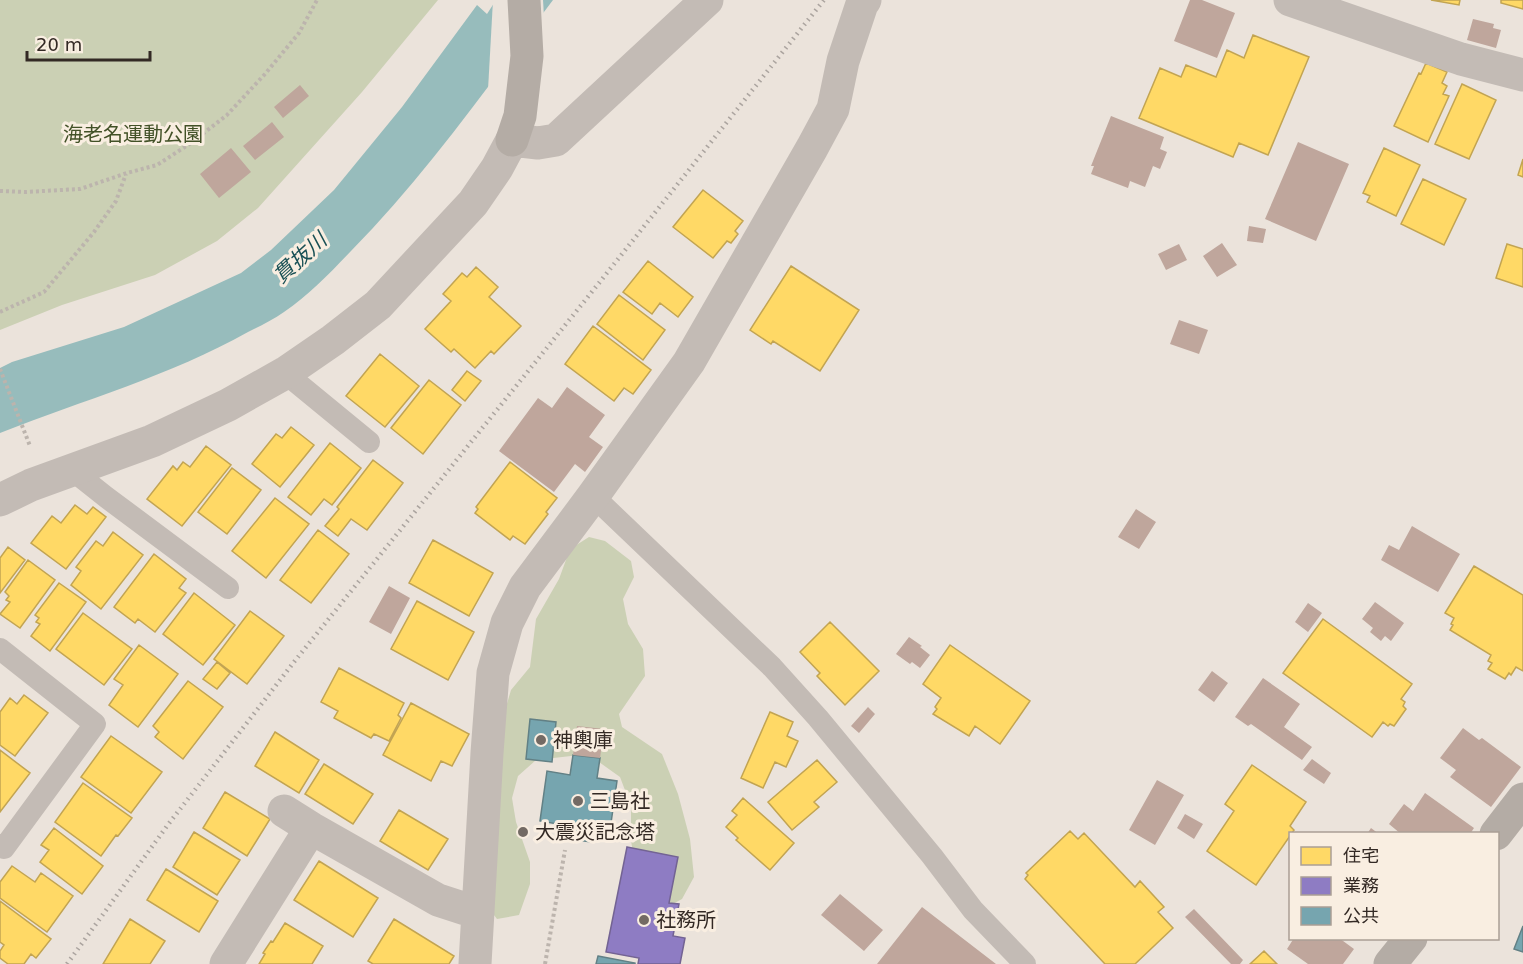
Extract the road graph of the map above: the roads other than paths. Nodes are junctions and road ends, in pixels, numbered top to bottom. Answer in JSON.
{"nodes":[{"id":1,"x":524,"y":0,"type":"edge"},
{"id":2,"x":707,"y":0,"type":"edge"},
{"id":3,"x":865,"y":0,"type":"edge"},
{"id":4,"x":1290,"y":0,"type":"edge"},
{"id":5,"x":1331,"y":7,"type":"edge"},
{"id":6,"x":1523,"y":75,"type":"edge"},
{"id":7,"x":512,"y":140,"type":"junction"},
{"id":8,"x":285,"y":373,"type":"junction"},
{"id":9,"x":369,"y":442,"type":"dead end"},
{"id":10,"x":72,"y":470,"type":"junction"},
{"id":11,"x":593,"y":496,"type":"junction"},
{"id":12,"x":0,"y":500,"type":"edge"},
{"id":13,"x":228,"y":588,"type":"dead end"},
{"id":14,"x":0,"y":649,"type":"edge"},
{"id":15,"x":1523,"y":799,"type":"edge"},
{"id":16,"x":284,"y":811,"type":"dead end"},
{"id":17,"x":311,"y":828,"type":"junction"},
{"id":18,"x":1498,"y":832,"type":"edge"},
{"id":19,"x":0,"y":845,"type":"edge"},
{"id":20,"x":478,"y":913,"type":"junction"},
{"id":21,"x":1410,"y":940,"type":"edge"},
{"id":22,"x":226,"y":964,"type":"edge"},
{"id":23,"x":475,"y":964,"type":"edge"},
{"id":24,"x":1025,"y":964,"type":"edge"},
{"id":25,"x":1389,"y":964,"type":"edge"}],
"edges":[{"from":1,"to":7,"type":"street"},
{"from":2,"to":7,"type":"street"},
{"from":3,"to":11,"type":"street"},
{"from":4,"to":5,"type":"street"},
{"from":5,"to":6,"type":"street"},
{"from":7,"to":8,"type":"street"},
{"from":8,"to":9,"type":"lane"},
{"from":8,"to":10,"type":"street"},
{"from":10,"to":12,"type":"street"},
{"from":10,"to":13,"type":"lane"},
{"from":11,"to":20,"type":"street"},
{"from":11,"to":24,"type":"lane"},
{"from":14,"to":19,"type":"lane"},
{"from":15,"to":18,"type":"street"},
{"from":16,"to":17,"type":"street"},
{"from":17,"to":20,"type":"street"},
{"from":17,"to":22,"type":"street"},
{"from":20,"to":23,"type":"street"},
{"from":21,"to":25,"type":"street"}]}
